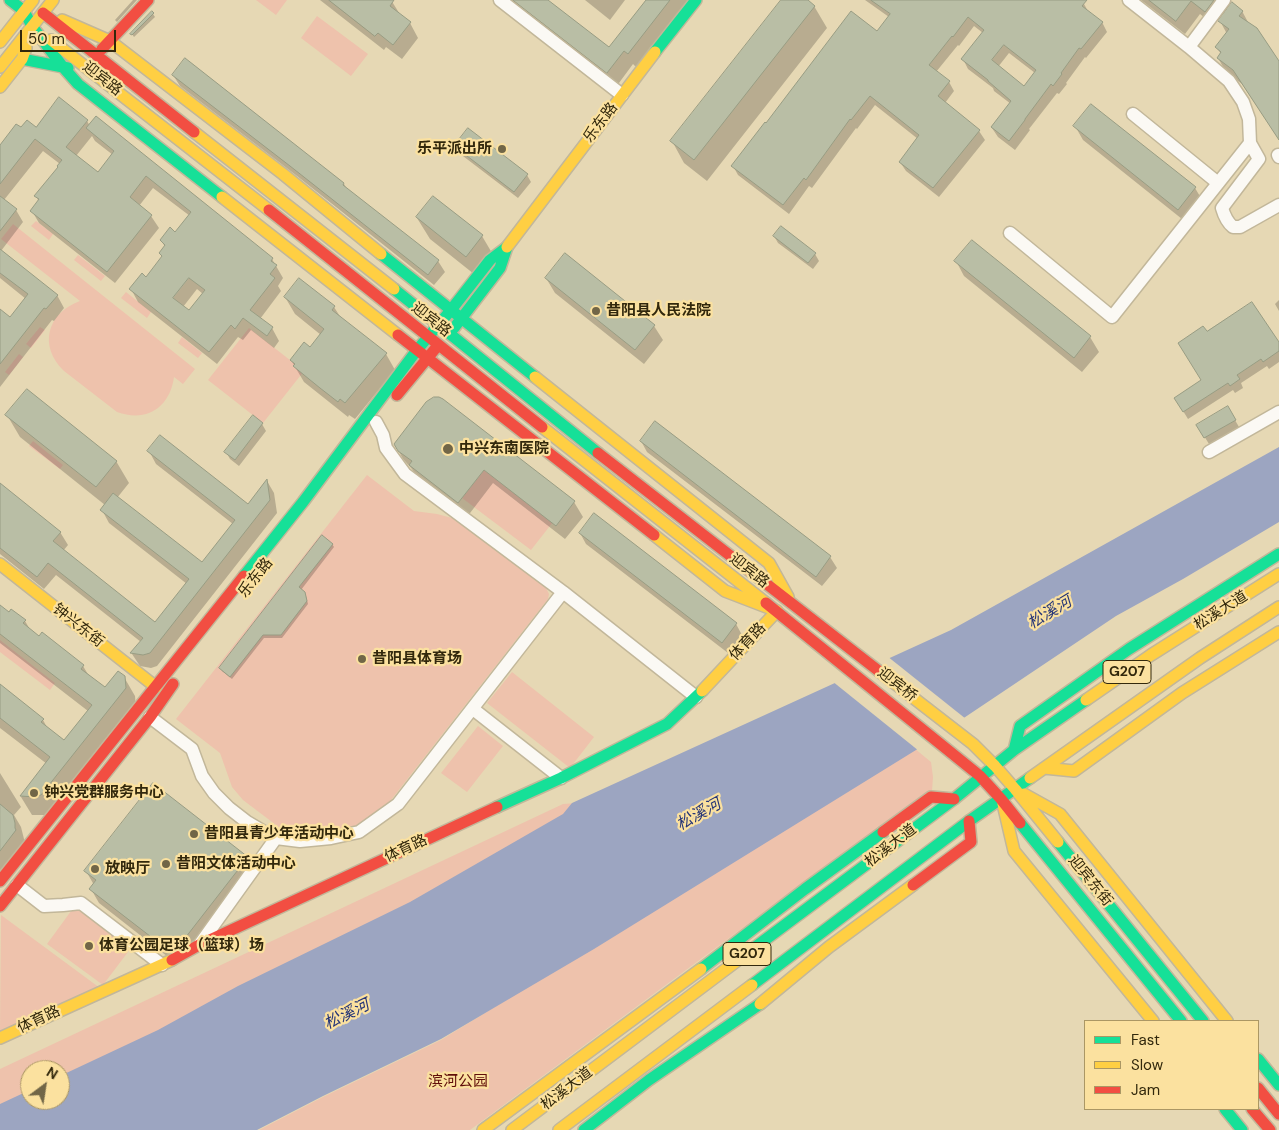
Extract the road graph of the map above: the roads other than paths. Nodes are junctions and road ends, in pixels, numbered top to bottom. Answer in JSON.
{"nodes":[{"id":1,"x":10,"y":0,"type":"edge"},
{"id":2,"x":32,"y":0,"type":"edge"},
{"id":3,"x":52,"y":0,"type":"edge"},
{"id":4,"x":64,"y":0,"type":"edge"},
{"id":5,"x":148,"y":0,"type":"edge"},
{"id":6,"x":500,"y":0,"type":"edge"},
{"id":7,"x":696,"y":0,"type":"edge"},
{"id":8,"x":1129,"y":0,"type":"edge"},
{"id":9,"x":1224,"y":0,"type":"edge"},
{"id":10,"x":0,"y":9,"type":"edge"},
{"id":11,"x":24,"y":11,"type":"junction"},
{"id":12,"x":43,"y":13,"type":"junction"},
{"id":13,"x":32,"y":26,"type":"junction"},
{"id":14,"x":0,"y":27,"type":"edge"},
{"id":15,"x":110,"y":41,"type":"junction"},
{"id":16,"x":0,"y":42,"type":"edge"},
{"id":17,"x":1189,"y":47,"type":"junction"},
{"id":18,"x":96,"y":56,"type":"junction"},
{"id":19,"x":22,"y":59,"type":"junction"},
{"id":20,"x":0,"y":66,"type":"edge"},
{"id":21,"x":63,"y":67,"type":"junction"},
{"id":22,"x":93,"y":73,"type":"junction"},
{"id":23,"x":0,"y":88,"type":"edge"},
{"id":24,"x":622,"y":95,"type":"junction"},
{"id":25,"x":1132,"y":114,"type":"dead end"},
{"id":26,"x":1250,"y":143,"type":"junction"},
{"id":27,"x":283,"y":174,"type":"junction"},
{"id":28,"x":1218,"y":183,"type":"junction"},
{"id":29,"x":268,"y":192,"type":"junction"},
{"id":30,"x":256,"y":200,"type":"junction"},
{"id":31,"x":1279,"y":205,"type":"edge"},
{"id":32,"x":246,"y":214,"type":"junction"},
{"id":33,"x":1010,"y":233,"type":"dead end"},
{"id":34,"x":507,"y":247,"type":"junction"},
{"id":35,"x":451,"y":310,"type":"junction"},
{"id":36,"x":462,"y":319,"type":"junction"},
{"id":37,"x":438,"y":325,"type":"junction"},
{"id":38,"x":449,"y":334,"type":"junction"},
{"id":39,"x":428,"y":337,"type":"junction"},
{"id":40,"x":439,"y":345,"type":"junction"},
{"id":41,"x":417,"y":350,"type":"junction"},
{"id":42,"x":427,"y":358,"type":"junction"},
{"id":43,"x":1279,"y":412,"type":"edge"},
{"id":44,"x":376,"y":422,"type":"junction"},
{"id":45,"x":624,"y":448,"type":"junction"},
{"id":46,"x":1209,"y":452,"type":"dead end"},
{"id":47,"x":611,"y":464,"type":"junction"},
{"id":48,"x":602,"y":475,"type":"junction"},
{"id":49,"x":593,"y":488,"type":"junction"},
{"id":50,"x":1279,"y":554,"type":"edge"},
{"id":51,"x":0,"y":564,"type":"edge"},
{"id":52,"x":1279,"y":574,"type":"edge"},
{"id":53,"x":563,"y":592,"type":"junction"},
{"id":54,"x":792,"y":604,"type":"junction"},
{"id":55,"x":1279,"y":607,"type":"edge"},
{"id":56,"x":777,"y":611,"type":"junction"},
{"id":57,"x":219,"y":625,"type":"dead end"},
{"id":58,"x":820,"y":626,"type":"joint"},
{"id":59,"x":1279,"y":632,"type":"edge"},
{"id":60,"x":806,"y":635,"type":"joint"},
{"id":61,"x":183,"y":672,"type":"dead end"},
{"id":62,"x":156,"y":687,"type":"junction"},
{"id":63,"x":696,"y":697,"type":"junction"},
{"id":64,"x":473,"y":708,"type":"junction"},
{"id":65,"x":150,"y":717,"type":"junction"},
{"id":66,"x":972,"y":744,"type":"joint"},
{"id":67,"x":1014,"y":750,"type":"junction"},
{"id":68,"x":954,"y":754,"type":"joint"},
{"id":69,"x":995,"y":766,"type":"junction"},
{"id":70,"x":1044,"y":768,"type":"junction"},
{"id":71,"x":980,"y":776,"type":"junction"},
{"id":72,"x":561,"y":778,"type":"junction"},
{"id":73,"x":1015,"y":789,"type":"junction"},
{"id":74,"x":954,"y":799,"type":"junction"},
{"id":75,"x":1001,"y":799,"type":"junction"},
{"id":76,"x":969,"y":820,"type":"junction"},
{"id":77,"x":276,"y":838,"type":"junction"},
{"id":78,"x":0,"y":881,"type":"edge"},
{"id":79,"x":17,"y":885,"type":"junction"},
{"id":80,"x":0,"y":906,"type":"edge"},
{"id":81,"x":199,"y":945,"type":"junction"},
{"id":82,"x":162,"y":965,"type":"junction"},
{"id":83,"x":1152,"y":1020,"type":"edge"},
{"id":84,"x":1180,"y":1020,"type":"edge"},
{"id":85,"x":1202,"y":1020,"type":"edge"},
{"id":86,"x":1225,"y":1020,"type":"edge"},
{"id":87,"x":0,"y":1038,"type":"edge"},
{"id":88,"x":1259,"y":1060,"type":"edge"},
{"id":89,"x":1279,"y":1085,"type":"edge"},
{"id":90,"x":1259,"y":1089,"type":"edge"},
{"id":91,"x":1226,"y":1110,"type":"edge"},
{"id":92,"x":1253,"y":1110,"type":"edge"},
{"id":93,"x":1279,"y":1114,"type":"edge"},
{"id":94,"x":483,"y":1130,"type":"edge"},
{"id":95,"x":512,"y":1130,"type":"edge"},
{"id":96,"x":559,"y":1130,"type":"edge"},
{"id":97,"x":584,"y":1130,"type":"edge"},
{"id":98,"x":1242,"y":1130,"type":"edge"},
{"id":99,"x":1270,"y":1130,"type":"edge"}],
"edges":[{"from":1,"to":11,"type":"main road"},
{"from":2,"to":11,"type":"main road"},
{"from":2,"to":12,"type":"main road","name":"迎宾路"},
{"from":3,"to":12,"type":"main road"},
{"from":4,"to":12,"type":"main road"},
{"from":5,"to":15,"type":"main road"},
{"from":6,"to":24,"type":"street"},
{"from":7,"to":24,"type":"main road","name":"乐东路"},
{"from":8,"to":17,"type":"street"},
{"from":9,"to":17,"type":"street"},
{"from":10,"to":11,"type":"main road"},
{"from":11,"to":13,"type":"main road"},
{"from":11,"to":14,"type":"main road"},
{"from":11,"to":16,"type":"main road"},
{"from":12,"to":13,"type":"main road"},
{"from":12,"to":15,"type":"main road"},
{"from":12,"to":18,"type":"main road","name":"迎宾路"},
{"from":13,"to":19,"type":"main road"},
{"from":13,"to":20,"type":"main road"},
{"from":13,"to":21,"type":"main road"},
{"from":13,"to":22,"type":"main road","name":"迎宾路"},
{"from":15,"to":18,"type":"main road"},
{"from":15,"to":27,"type":"main road"},
{"from":17,"to":26,"type":"street"},
{"from":18,"to":29,"type":"main road","name":"迎宾路"},
{"from":19,"to":21,"type":"main road"},
{"from":19,"to":23,"type":"main road"},
{"from":21,"to":22,"type":"main road"},
{"from":21,"to":32,"type":"main road"},
{"from":22,"to":30,"type":"main road","name":"迎宾路"},
{"from":24,"to":34,"type":"main road","name":"乐东路"},
{"from":25,"to":28,"type":"street"},
{"from":26,"to":28,"type":"street"},
{"from":26,"to":31,"type":"street"},
{"from":27,"to":29,"type":"main road"},
{"from":27,"to":35,"type":"main road"},
{"from":28,"to":33,"type":"street"},
{"from":29,"to":37,"type":"main road","name":"迎宾路"},
{"from":30,"to":32,"type":"main road"},
{"from":30,"to":39,"type":"main road","name":"迎宾路"},
{"from":32,"to":41,"type":"main road"},
{"from":34,"to":35,"type":"main road","name":"乐东路"},
{"from":34,"to":36,"type":"main road","name":"乐东路"},
{"from":35,"to":36,"type":"main road"},
{"from":35,"to":37,"type":"main road","name":"乐东路"},
{"from":36,"to":38,"type":"main road","name":"乐东路"},
{"from":36,"to":45,"type":"main road"},
{"from":37,"to":38,"type":"main road","name":"迎宾路"},
{"from":37,"to":39,"type":"main road","name":"乐东路"},
{"from":38,"to":40,"type":"main road","name":"乐东路"},
{"from":38,"to":47,"type":"main road","name":"迎宾路"},
{"from":39,"to":40,"type":"main road","name":"迎宾路"},
{"from":39,"to":41,"type":"main road","name":"乐东路"},
{"from":40,"to":42,"type":"main road","name":"乐东路"},
{"from":40,"to":48,"type":"main road","name":"迎宾路"},
{"from":41,"to":42,"type":"main road"},
{"from":41,"to":62,"type":"main road","name":"乐东路"},
{"from":42,"to":44,"type":"main road","name":"乐东路"},
{"from":42,"to":49,"type":"main road"},
{"from":43,"to":46,"type":"street"},
{"from":44,"to":53,"type":"street"},
{"from":44,"to":57,"type":"main road","name":"乐东路"},
{"from":45,"to":47,"type":"main road"},
{"from":45,"to":54,"type":"main road"},
{"from":47,"to":54,"type":"main road","name":"迎宾路"},
{"from":48,"to":49,"type":"main road"},
{"from":48,"to":56,"type":"main road","name":"迎宾路"},
{"from":49,"to":56,"type":"main road"},
{"from":50,"to":67,"type":"main road"},
{"from":51,"to":62,"type":"main road","name":"钟兴东街"},
{"from":52,"to":67,"type":"main road","name":"松溪大道","number":"G207"},
{"from":53,"to":63,"type":"street"},
{"from":53,"to":64,"type":"street"},
{"from":54,"to":58,"type":"main road","name":"迎宾路"},
{"from":55,"to":70,"type":"main road","name":"松溪大道","number":"G207"},
{"from":56,"to":60,"type":"main road","name":"迎宾路"},
{"from":56,"to":63,"type":"main road","name":"体育路"},
{"from":58,"to":66,"type":"main road","name":"迎宾桥"},
{"from":59,"to":70,"type":"main road"},
{"from":60,"to":68,"type":"main road","name":"迎宾桥"},
{"from":61,"to":65,"type":"main road"},
{"from":62,"to":78,"type":"main road","name":"乐东路"},
{"from":63,"to":72,"type":"main road","name":"体育路"},
{"from":64,"to":72,"type":"street"},
{"from":64,"to":77,"type":"street"},
{"from":65,"to":77,"type":"street"},
{"from":65,"to":79,"type":"main road"},
{"from":66,"to":69,"type":"main road","name":"迎宾东街"},
{"from":67,"to":69,"type":"main road","name":"松溪大道","number":"G207"},
{"from":68,"to":71,"type":"main road","name":"迎宾东街"},
{"from":69,"to":71,"type":"main road","name":"松溪大道","number":"G207"},
{"from":69,"to":73,"type":"main road","name":"迎宾东街"},
{"from":70,"to":73,"type":"main road","name":"松溪大道","number":"G207"},
{"from":71,"to":74,"type":"main road","name":"松溪大道","number":"G207"},
{"from":71,"to":75,"type":"main road","name":"迎宾东街"},
{"from":72,"to":81,"type":"main road","name":"体育路"},
{"from":73,"to":75,"type":"main road","name":"松溪大道","number":"G207"},
{"from":73,"to":85,"type":"main road","name":"迎宾东街"},
{"from":73,"to":86,"type":"main road"},
{"from":74,"to":94,"type":"main road"},
{"from":74,"to":95,"type":"main road","name":"松溪大道","number":"G207"},
{"from":75,"to":76,"type":"main road","name":"松溪大道","number":"G207"},
{"from":75,"to":83,"type":"main road"},
{"from":75,"to":84,"type":"main road","name":"迎宾东街"},
{"from":76,"to":96,"type":"main road","name":"松溪大道","number":"G207"},
{"from":76,"to":97,"type":"main road"},
{"from":77,"to":81,"type":"street"},
{"from":79,"to":80,"type":"main road"},
{"from":79,"to":82,"type":"street"},
{"from":81,"to":82,"type":"main road","name":"体育路"},
{"from":82,"to":87,"type":"main road","name":"体育路"},
{"from":88,"to":89,"type":"main road"},
{"from":90,"to":93,"type":"main road"},
{"from":91,"to":98,"type":"main road"},
{"from":92,"to":99,"type":"main road"}]}
